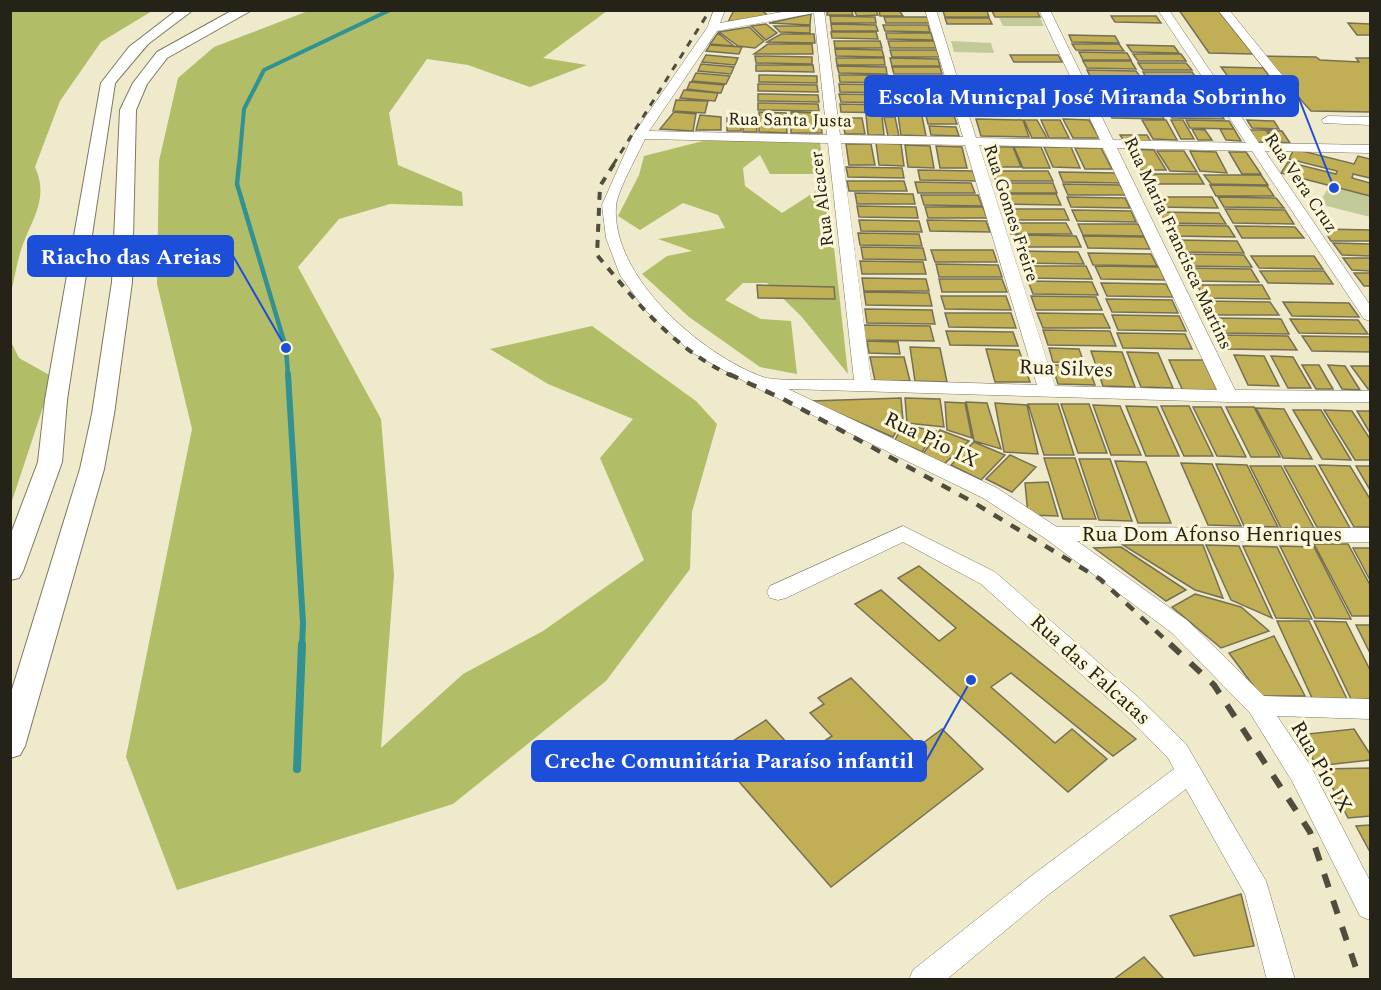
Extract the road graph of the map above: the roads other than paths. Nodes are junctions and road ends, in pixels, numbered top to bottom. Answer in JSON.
{"nodes":[{"id":1,"x":187,"y":10,"type":"edge"},
{"id":2,"x":246,"y":10,"type":"edge"},
{"id":3,"x":814,"y":10,"type":"edge"},
{"id":4,"x":819,"y":10,"type":"edge"},
{"id":5,"x":930,"y":10,"type":"edge"},
{"id":6,"x":1044,"y":10,"type":"edge"},
{"id":7,"x":1163,"y":10,"type":"edge"},
{"id":8,"x":1223,"y":10,"type":"edge"},
{"id":9,"x":717,"y":19,"type":"edge"},
{"id":10,"x":1287,"y":89,"type":"dead end"},
{"id":11,"x":1328,"y":120,"type":"dead end"},
{"id":12,"x":1371,"y":121,"type":"edge"},
{"id":13,"x":640,"y":135,"type":"junction"},
{"id":14,"x":834,"y":139,"type":"junction"},
{"id":15,"x":968,"y":141,"type":"junction"},
{"id":16,"x":1109,"y":143,"type":"junction"},
{"id":17,"x":1255,"y":147,"type":"junction"},
{"id":18,"x":1371,"y":149,"type":"edge"},
{"id":19,"x":1371,"y":316,"type":"edge"},
{"id":20,"x":761,"y":383,"type":"junction"},
{"id":21,"x":863,"y":384,"type":"junction"},
{"id":22,"x":1048,"y":391,"type":"junction"},
{"id":23,"x":1229,"y":396,"type":"junction"},
{"id":24,"x":1371,"y":397,"type":"edge"},
{"id":25,"x":1053,"y":534,"type":"junction"},
{"id":26,"x":1371,"y":535,"type":"edge"},
{"id":27,"x":10,"y":571,"type":"edge"},
{"id":28,"x":778,"y":592,"type":"dead end"},
{"id":29,"x":1258,"y":706,"type":"junction"},
{"id":30,"x":1371,"y":709,"type":"edge"},
{"id":31,"x":10,"y":746,"type":"edge"},
{"id":32,"x":1189,"y":772,"type":"junction"},
{"id":33,"x":1371,"y":907,"type":"edge"},
{"id":34,"x":922,"y":980,"type":"edge"},
{"id":35,"x":1281,"y":980,"type":"edge"}],
"edges":[{"from":1,"to":27,"type":"main road"},
{"from":2,"to":31,"type":"main road"},
{"from":3,"to":9,"type":"street"},
{"from":4,"to":14,"type":"street","name":"Rua Alcacer"},
{"from":5,"to":15,"type":"street","name":"Rua Gomes Freire"},
{"from":6,"to":16,"type":"street","name":"Rua Maria Francisca Martins"},
{"from":7,"to":17,"type":"street","name":"Rua Vera Cruz"},
{"from":8,"to":10,"type":"street"},
{"from":9,"to":13,"type":"street","name":"Rua Pio IX"},
{"from":11,"to":12,"type":"street"},
{"from":13,"to":14,"type":"street","name":"Rua Santa Justa"},
{"from":13,"to":20,"type":"street","name":"Rua Pio IX"},
{"from":14,"to":15,"type":"street","name":"Rua Santa Justa"},
{"from":14,"to":21,"type":"street","name":"Rua Alcacer"},
{"from":15,"to":16,"type":"street","name":"Rua Santa Justa"},
{"from":15,"to":22,"type":"street","name":"Rua Gomes Freire"},
{"from":16,"to":17,"type":"street","name":"Rua Santa Justa"},
{"from":16,"to":23,"type":"street","name":"Rua Maria Francisca Martins"},
{"from":17,"to":18,"type":"street","name":"Rua Santa Justa"},
{"from":17,"to":19,"type":"street","name":"Rua Vera Cruz"},
{"from":20,"to":21,"type":"street","name":"Rua Silves"},
{"from":20,"to":25,"type":"street","name":"Rua Pio IX"},
{"from":21,"to":22,"type":"street","name":"Rua Silves"},
{"from":22,"to":23,"type":"street","name":"Rua Silves"},
{"from":23,"to":24,"type":"street","name":"Rua Silves"},
{"from":25,"to":26,"type":"street","name":"Rua Dom Afonso Henriques"},
{"from":25,"to":29,"type":"street","name":"Rua Pio IX"},
{"from":28,"to":32,"type":"street","name":"Rua das Falcatas"},
{"from":29,"to":30,"type":"street"},
{"from":29,"to":33,"type":"street","name":"Rua Pio IX"},
{"from":32,"to":34,"type":"street"},
{"from":32,"to":35,"type":"street","name":"Rua das Falcatas"}]}
